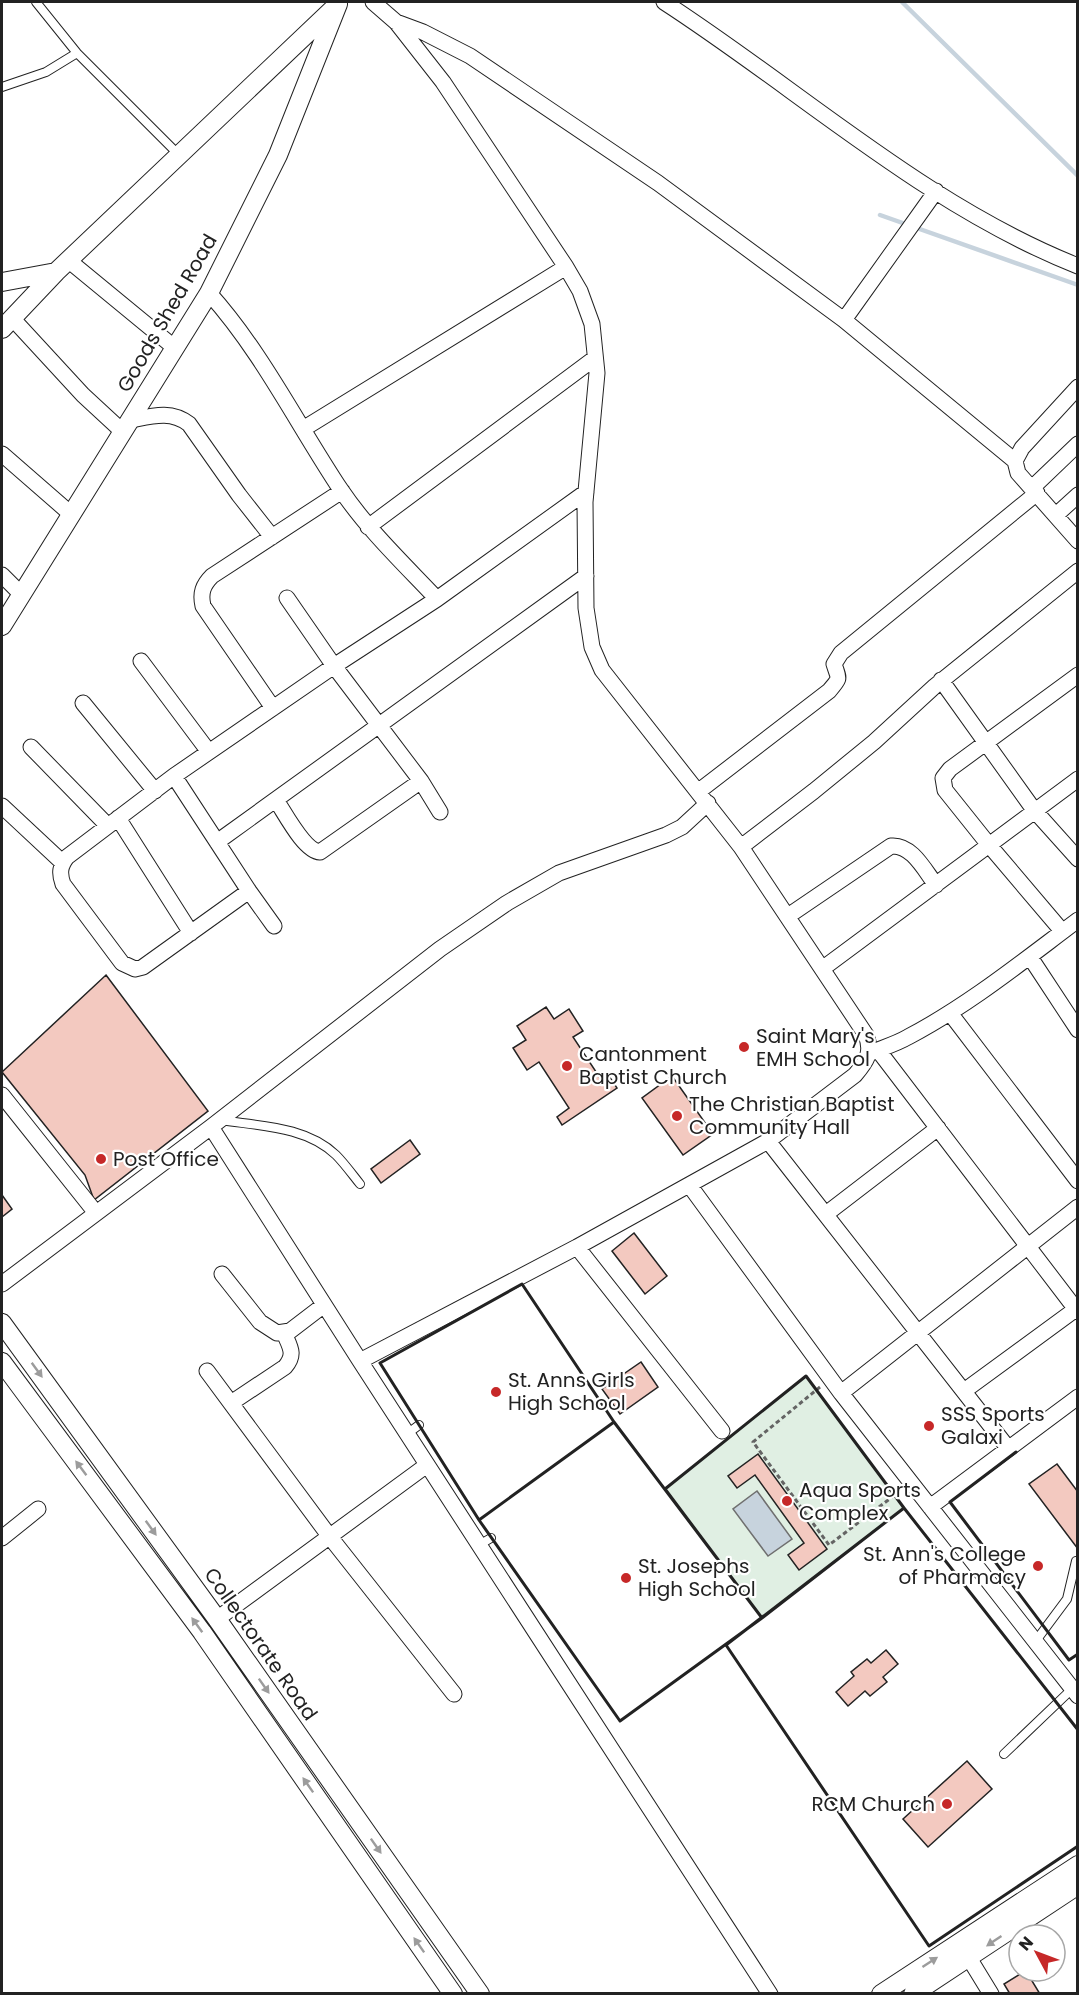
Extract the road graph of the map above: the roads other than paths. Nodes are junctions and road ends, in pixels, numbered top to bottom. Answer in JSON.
{"nodes":[{"id":1,"x":36,"y":2,"type":"edge"},
{"id":2,"x":373,"y":2,"type":"edge"},
{"id":3,"x":664,"y":2,"type":"edge"},
{"id":4,"x":339,"y":3,"type":"edge"},
{"id":5,"x":396,"y":22,"type":"junction"},
{"id":6,"x":77,"y":53,"type":"junction"},
{"id":7,"x":2,"y":87,"type":"edge"},
{"id":8,"x":178,"y":156,"type":"junction"},
{"id":9,"x":936,"y":191,"type":"junction"},
{"id":10,"x":62,"y":266,"type":"junction"},
{"id":11,"x":1077,"y":266,"type":"edge"},
{"id":12,"x":566,"y":267,"type":"junction"},
{"id":13,"x":2,"y":282,"type":"edge"},
{"id":14,"x":209,"y":293,"type":"junction"},
{"id":15,"x":844,"y":320,"type":"junction"},
{"id":16,"x":7,"y":324,"type":"edge"},
{"id":17,"x":175,"y":348,"type":"junction"},
{"id":18,"x":595,"y":358,"type":"junction"},
{"id":19,"x":1077,"y":387,"type":"edge"},
{"id":20,"x":127,"y":426,"type":"junction"},
{"id":21,"x":303,"y":429,"type":"junction"},
{"id":22,"x":1077,"y":444,"type":"edge"},
{"id":23,"x":2,"y":454,"type":"edge"},
{"id":24,"x":1015,"y":461,"type":"junction"},
{"id":25,"x":342,"y":491,"type":"junction"},
{"id":26,"x":1035,"y":491,"type":"junction"},
{"id":27,"x":586,"y":492,"type":"junction"},
{"id":28,"x":1077,"y":495,"type":"edge"},
{"id":29,"x":72,"y":515,"type":"junction"},
{"id":30,"x":1056,"y":515,"type":"junction"},
{"id":31,"x":368,"y":527,"type":"junction"},
{"id":32,"x":272,"y":537,"type":"junction"},
{"id":33,"x":1077,"y":541,"type":"edge"},
{"id":34,"x":1077,"y":571,"type":"edge"},
{"id":35,"x":2,"y":575,"type":"edge"},
{"id":36,"x":586,"y":576,"type":"junction"},
{"id":37,"x":22,"y":595,"type":"junction"},
{"id":38,"x":287,"y":598,"type":"dead end"},
{"id":39,"x":437,"y":599,"type":"junction"},
{"id":40,"x":2,"y":626,"type":"edge"},
{"id":41,"x":141,"y":661,"type":"dead end"},
{"id":42,"x":334,"y":666,"type":"junction"},
{"id":43,"x":1077,"y":675,"type":"edge"},
{"id":44,"x":941,"y":680,"type":"junction"},
{"id":45,"x":83,"y":702,"type":"dead end"},
{"id":46,"x":273,"y":708,"type":"junction"},
{"id":47,"x":379,"y":726,"type":"junction"},
{"id":48,"x":987,"y":744,"type":"junction"},
{"id":49,"x":31,"y":747,"type":"dead end"},
{"id":50,"x":208,"y":752,"type":"junction"},
{"id":51,"x":174,"y":776,"type":"junction"},
{"id":52,"x":1077,"y":779,"type":"edge"},
{"id":53,"x":421,"y":781,"type":"junction"},
{"id":54,"x":155,"y":790,"type":"junction"},
{"id":55,"x":703,"y":797,"type":"junction"},
{"id":56,"x":276,"y":800,"type":"junction"},
{"id":57,"x":2,"y":806,"type":"edge"},
{"id":58,"x":1034,"y":810,"type":"junction"},
{"id":59,"x":440,"y":812,"type":"dead end"},
{"id":60,"x":113,"y":822,"type":"junction"},
{"id":61,"x":1072,"y":841,"type":"edge"},
{"id":62,"x":217,"y":842,"type":"junction"},
{"id":63,"x":989,"y":845,"type":"junction"},
{"id":64,"x":741,"y":847,"type":"junction"},
{"id":65,"x":1077,"y":859,"type":"edge"},
{"id":66,"x":63,"y":863,"type":"junction"},
{"id":67,"x":936,"y":885,"type":"junction"},
{"id":68,"x":249,"y":891,"type":"junction"},
{"id":69,"x":788,"y":916,"type":"junction"},
{"id":70,"x":1077,"y":920,"type":"edge"},
{"id":71,"x":274,"y":926,"type":"dead end"},
{"id":72,"x":1062,"y":931,"type":"junction"},
{"id":73,"x":191,"y":933,"type":"junction"},
{"id":74,"x":1030,"y":957,"type":"junction"},
{"id":75,"x":822,"y":969,"type":"junction"},
{"id":76,"x":950,"y":1013,"type":"junction"},
{"id":77,"x":1077,"y":1030,"type":"edge"},
{"id":78,"x":874,"y":1051,"type":"junction"},
{"id":79,"x":2,"y":1095,"type":"edge"},
{"id":80,"x":215,"y":1123,"type":"junction"},
{"id":81,"x":938,"y":1128,"type":"junction"},
{"id":82,"x":768,"y":1141,"type":"junction"},
{"id":83,"x":1077,"y":1181,"type":"edge"},
{"id":84,"x":360,"y":1184,"type":"dead end"},
{"id":85,"x":690,"y":1186,"type":"junction"},
{"id":86,"x":1077,"y":1206,"type":"edge"},
{"id":87,"x":96,"y":1213,"type":"junction"},
{"id":88,"x":826,"y":1214,"type":"junction"},
{"id":89,"x":1028,"y":1246,"type":"junction"},
{"id":90,"x":578,"y":1247,"type":"junction"},
{"id":91,"x":222,"y":1274,"type":"dead end"},
{"id":92,"x":2,"y":1284,"type":"edge"},
{"id":93,"x":324,"y":1305,"type":"junction"},
{"id":94,"x":1077,"y":1311,"type":"edge"},
{"id":95,"x":919,"y":1332,"type":"junction"},
{"id":96,"x":7,"y":1333,"type":"edge"},
{"id":97,"x":284,"y":1333,"type":"junction"},
{"id":98,"x":360,"y":1361,"type":"junction"},
{"id":99,"x":2,"y":1362,"type":"edge"},
{"id":100,"x":207,"y":1371,"type":"dead end"},
{"id":101,"x":964,"y":1390,"type":"junction"},
{"id":102,"x":841,"y":1393,"type":"junction"},
{"id":103,"x":1077,"y":1397,"type":"edge"},
{"id":104,"x":231,"y":1403,"type":"junction"},
{"id":105,"x":722,"y":1431,"type":"dead end"},
{"id":106,"x":1008,"y":1448,"type":"junction"},
{"id":107,"x":427,"y":1465,"type":"junction"},
{"id":108,"x":930,"y":1507,"type":"junction"},
{"id":109,"x":38,"y":1509,"type":"dead end"},
{"id":110,"x":330,"y":1537,"type":"junction"},
{"id":111,"x":2,"y":1538,"type":"edge"},
{"id":112,"x":1076,"y":1561,"type":"edge"},
{"id":113,"x":217,"y":1619,"type":"junction"},
{"id":114,"x":1035,"y":1642,"type":"junction"},
{"id":115,"x":1075,"y":1693,"type":"edge"},
{"id":116,"x":454,"y":1694,"type":"dead end"},
{"id":117,"x":1004,"y":1754,"type":"dead end"},
{"id":118,"x":1077,"y":1865,"type":"edge"},
{"id":119,"x":1077,"y":1885,"type":"edge"},
{"id":120,"x":969,"y":1958,"type":"junction"},
{"id":121,"x":453,"y":1994,"type":"edge"},
{"id":122,"x":480,"y":1994,"type":"edge"},
{"id":123,"x":770,"y":1994,"type":"edge"},
{"id":124,"x":881,"y":1994,"type":"edge"},
{"id":125,"x":913,"y":1994,"type":"edge"},
{"id":126,"x":991,"y":1994,"type":"edge"}],
"edges":[{"from":1,"to":6,"type":"lane"},
{"from":2,"to":5,"type":"street"},
{"from":3,"to":9,"type":"street"},
{"from":4,"to":8,"type":"street","name":"Goods Shed Road"},
{"from":4,"to":14,"type":"street","name":"Goods Shed Road"},
{"from":5,"to":12,"type":"street"},
{"from":5,"to":15,"type":"street"},
{"from":6,"to":7,"type":"lane"},
{"from":6,"to":8,"type":"lane"},
{"from":8,"to":10,"type":"street","name":"Goods Shed Road"},
{"from":9,"to":11,"type":"street"},
{"from":9,"to":15,"type":"street"},
{"from":10,"to":13,"type":"street"},
{"from":10,"to":16,"type":"street","name":"Goods Shed Road"},
{"from":10,"to":17,"type":"street"},
{"from":12,"to":18,"type":"street"},
{"from":12,"to":21,"type":"street"},
{"from":14,"to":17,"type":"street","name":"Goods Shed Road"},
{"from":14,"to":21,"type":"street"},
{"from":15,"to":24,"type":"street"},
{"from":16,"to":20,"type":"street"},
{"from":17,"to":20,"type":"street","name":"Goods Shed Road"},
{"from":18,"to":27,"type":"street"},
{"from":18,"to":31,"type":"street"},
{"from":19,"to":24,"type":"street"},
{"from":20,"to":29,"type":"street","name":"Goods Shed Road"},
{"from":20,"to":32,"type":"street"},
{"from":21,"to":25,"type":"street"},
{"from":22,"to":26,"type":"street"},
{"from":23,"to":29,"type":"street"},
{"from":24,"to":26,"type":"street"},
{"from":25,"to":31,"type":"street"},
{"from":25,"to":32,"type":"street"},
{"from":26,"to":30,"type":"street"},
{"from":26,"to":55,"type":"street"},
{"from":27,"to":36,"type":"street"},
{"from":27,"to":39,"type":"street"},
{"from":28,"to":30,"type":"street"},
{"from":29,"to":37,"type":"street","name":"Goods Shed Road"},
{"from":30,"to":33,"type":"street"},
{"from":31,"to":39,"type":"street"},
{"from":32,"to":46,"type":"street"},
{"from":34,"to":44,"type":"street"},
{"from":35,"to":37,"type":"street"},
{"from":36,"to":47,"type":"street"},
{"from":36,"to":55,"type":"street"},
{"from":37,"to":40,"type":"street","name":"Goods Shed Road"},
{"from":38,"to":42,"type":"street"},
{"from":39,"to":42,"type":"street"},
{"from":41,"to":50,"type":"street"},
{"from":42,"to":46,"type":"street"},
{"from":42,"to":47,"type":"street"},
{"from":43,"to":48,"type":"street"},
{"from":44,"to":48,"type":"street"},
{"from":44,"to":64,"type":"street"},
{"from":45,"to":54,"type":"street"},
{"from":46,"to":50,"type":"street"},
{"from":47,"to":53,"type":"street"},
{"from":47,"to":56,"type":"street"},
{"from":48,"to":58,"type":"street"},
{"from":48,"to":63,"type":"street"},
{"from":49,"to":60,"type":"street"},
{"from":50,"to":51,"type":"street"},
{"from":51,"to":54,"type":"street"},
{"from":51,"to":62,"type":"street"},
{"from":52,"to":58,"type":"street"},
{"from":53,"to":56,"type":"street"},
{"from":53,"to":59,"type":"street"},
{"from":54,"to":60,"type":"street"},
{"from":55,"to":64,"type":"street"},
{"from":55,"to":80,"type":"street"},
{"from":56,"to":62,"type":"street"},
{"from":57,"to":66,"type":"street"},
{"from":58,"to":61,"type":"street"},
{"from":58,"to":63,"type":"street"},
{"from":60,"to":66,"type":"street"},
{"from":60,"to":73,"type":"street"},
{"from":61,"to":65,"type":"street"},
{"from":62,"to":68,"type":"street"},
{"from":63,"to":67,"type":"street"},
{"from":63,"to":72,"type":"street"},
{"from":64,"to":69,"type":"street"},
{"from":66,"to":73,"type":"street"},
{"from":67,"to":69,"type":"street"},
{"from":67,"to":75,"type":"street"},
{"from":68,"to":71,"type":"street"},
{"from":68,"to":73,"type":"street"},
{"from":69,"to":75,"type":"street"},
{"from":70,"to":72,"type":"street"},
{"from":72,"to":74,"type":"street"},
{"from":74,"to":76,"type":"street"},
{"from":74,"to":77,"type":"street"},
{"from":75,"to":78,"type":"street"},
{"from":76,"to":78,"type":"street"},
{"from":76,"to":83,"type":"street"},
{"from":78,"to":81,"type":"street"},
{"from":78,"to":82,"type":"street"},
{"from":79,"to":87,"type":"street"},
{"from":80,"to":84,"type":"lane"},
{"from":80,"to":87,"type":"street"},
{"from":80,"to":93,"type":"street"},
{"from":81,"to":88,"type":"street"},
{"from":81,"to":89,"type":"street"},
{"from":82,"to":85,"type":"street"},
{"from":82,"to":88,"type":"street"},
{"from":85,"to":90,"type":"street"},
{"from":85,"to":102,"type":"street"},
{"from":86,"to":89,"type":"street"},
{"from":87,"to":92,"type":"street"},
{"from":88,"to":95,"type":"street"},
{"from":89,"to":94,"type":"street"},
{"from":89,"to":95,"type":"street"},
{"from":90,"to":98,"type":"street"},
{"from":90,"to":105,"type":"street"},
{"from":91,"to":97,"type":"street"},
{"from":93,"to":97,"type":"street"},
{"from":93,"to":98,"type":"street"},
{"from":94,"to":101,"type":"street"},
{"from":95,"to":101,"type":"street"},
{"from":95,"to":102,"type":"street"},
{"from":96,"to":113,"type":"street","name":"Collectorate Road","one_way":true},
{"from":97,"to":104,"type":"street"},
{"from":98,"to":107,"type":"street"},
{"from":121,"to":99,"type":"street","name":"Collectorate Road","one_way":true},
{"from":100,"to":104,"type":"street"},
{"from":101,"to":106,"type":"street"},
{"from":102,"to":108,"type":"street"},
{"from":103,"to":106,"type":"street"},
{"from":104,"to":110,"type":"street"},
{"from":106,"to":108,"type":"street"},
{"from":107,"to":110,"type":"street"},
{"from":107,"to":123,"type":"street"},
{"from":108,"to":114,"type":"street"},
{"from":109,"to":111,"type":"street"},
{"from":110,"to":113,"type":"street"},
{"from":110,"to":116,"type":"street"},
{"from":112,"to":114,"type":"lane"},
{"from":113,"to":122,"type":"street","name":"Collectorate Road","one_way":true},
{"from":114,"to":115,"type":"street"},
{"from":115,"to":117,"type":"lane"},
{"from":124,"to":118,"type":"street","one_way":true},
{"from":119,"to":120,"type":"street","one_way":true},
{"from":120,"to":125,"type":"street"},
{"from":120,"to":126,"type":"street"}]}
